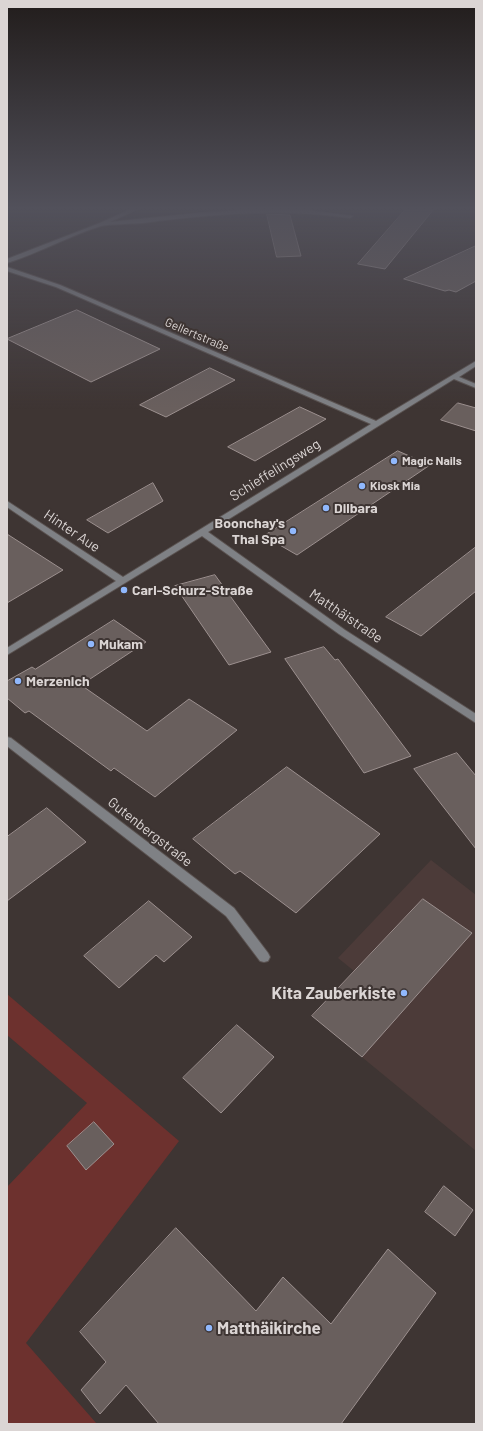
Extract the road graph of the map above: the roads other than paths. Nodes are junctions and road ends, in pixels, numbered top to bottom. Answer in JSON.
{"nodes":[{"id":1,"x":27,"y":276,"type":"edge"},
{"id":2,"x":476,"y":363,"type":"edge"},
{"id":3,"x":454,"y":377,"type":"junction"},
{"id":4,"x":476,"y":386,"type":"edge"},
{"id":5,"x":377,"y":424,"type":"junction"},
{"id":6,"x":7,"y":503,"type":"edge"},
{"id":7,"x":202,"y":532,"type":"junction"},
{"id":8,"x":123,"y":581,"type":"junction"},
{"id":9,"x":7,"y":652,"type":"edge"},
{"id":10,"x":476,"y":719,"type":"edge"},
{"id":11,"x":7,"y":741,"type":"edge"},
{"id":12,"x":264,"y":957,"type":"dead end"}],
"edges":[{"from":1,"to":5,"type":"street","name":"Gellertstraße"},
{"from":2,"to":3,"type":"street","name":"Schieffelingsweg"},
{"from":3,"to":4,"type":"street"},
{"from":3,"to":5,"type":"street","name":"Schieffelingsweg"},
{"from":5,"to":7,"type":"street","name":"Schieffelingsweg"},
{"from":6,"to":8,"type":"street","name":"Hinter Aue"},
{"from":7,"to":8,"type":"street","name":"Schieffelingsweg"},
{"from":7,"to":10,"type":"street","name":"Matthäistraße"},
{"from":8,"to":9,"type":"street","name":"Schieffelingsweg"},
{"from":11,"to":12,"type":"street","name":"Gutenbergstraße"}]}
